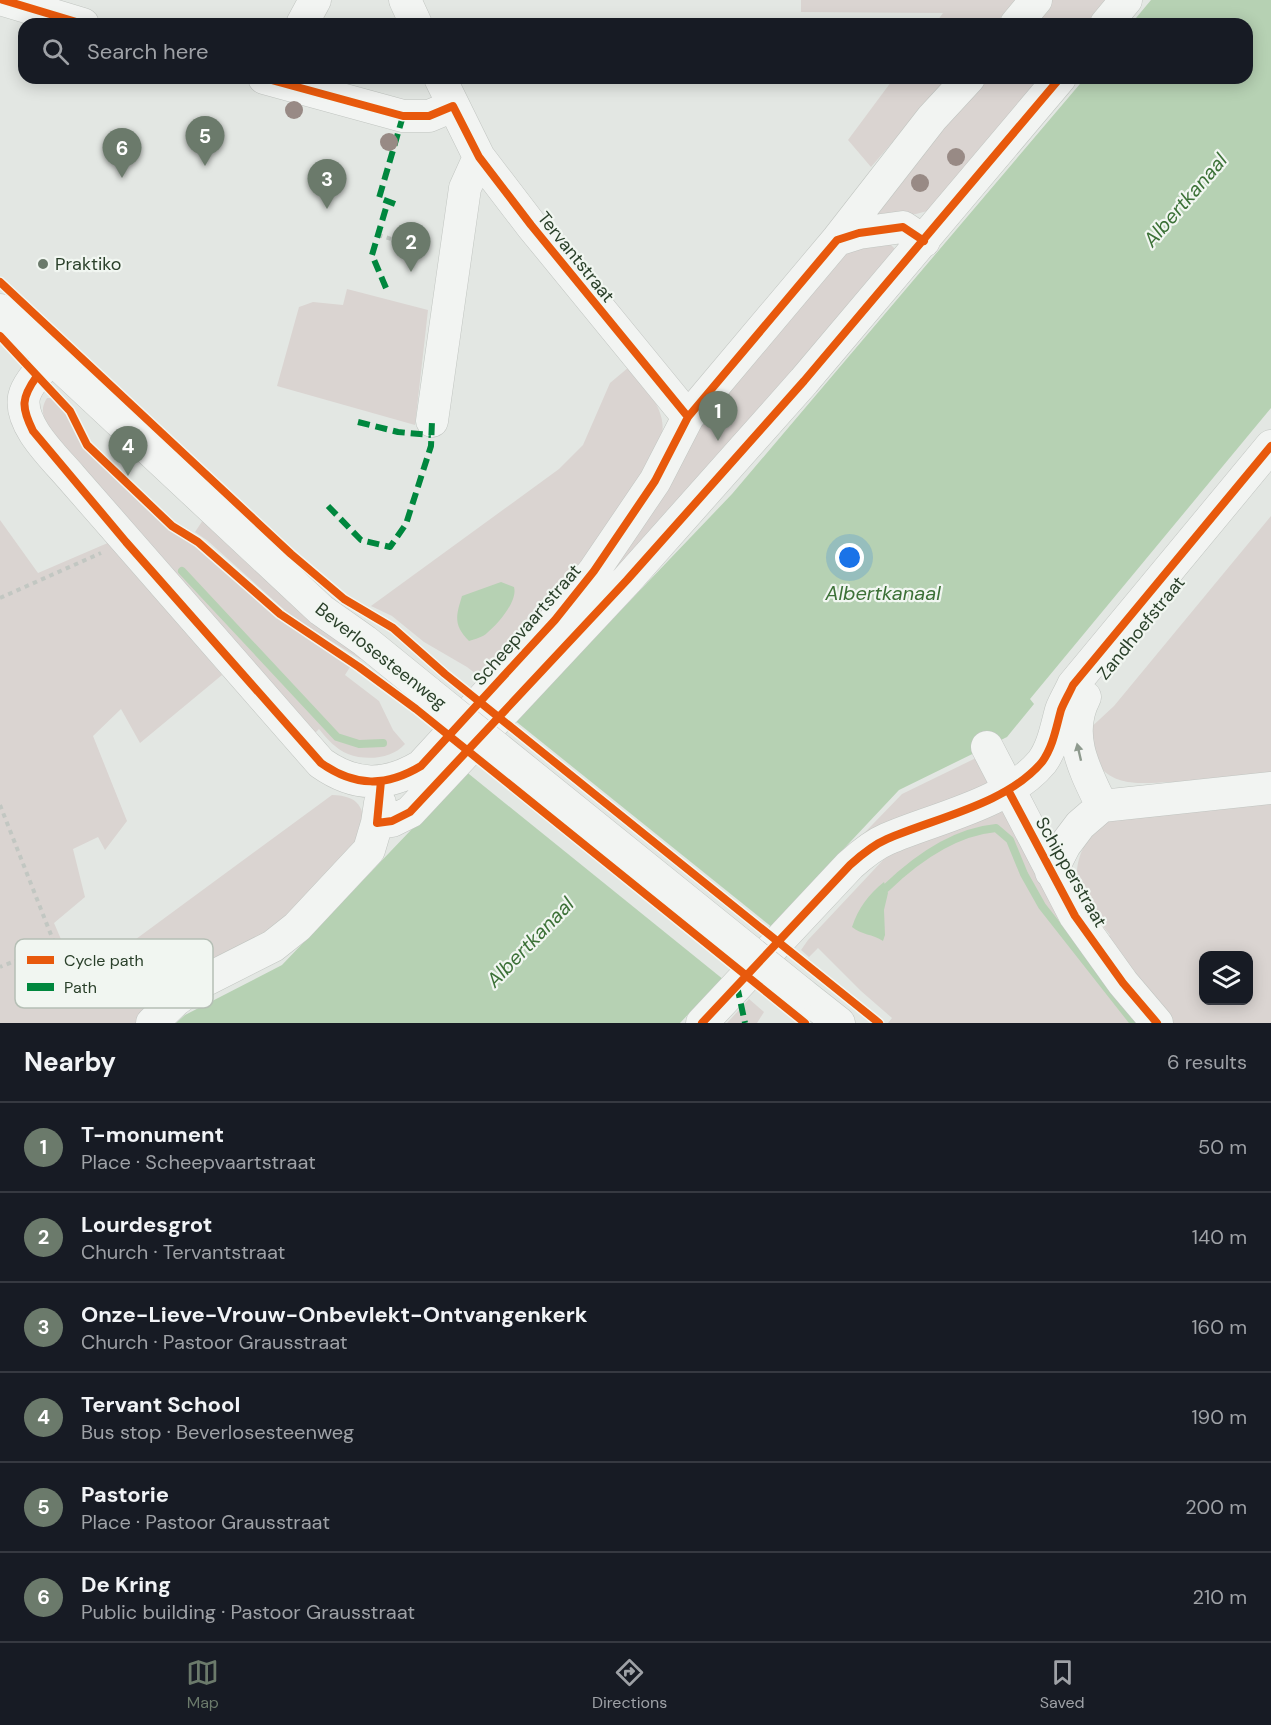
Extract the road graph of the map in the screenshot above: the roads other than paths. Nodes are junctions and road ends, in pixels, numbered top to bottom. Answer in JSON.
{"nodes":[{"id":1,"x":3,"y":0,"type":"edge"},
{"id":2,"x":315,"y":0,"type":"edge"},
{"id":3,"x":405,"y":0,"type":"edge"},
{"id":4,"x":1036,"y":0,"type":"edge"},
{"id":5,"x":1126,"y":0,"type":"edge"},
{"id":6,"x":36,"y":5,"type":"edge"},
{"id":7,"x":68,"y":18,"type":"edge"},
{"id":8,"x":305,"y":18,"type":"edge"},
{"id":9,"x":413,"y":18,"type":"edge"},
{"id":10,"x":1021,"y":18,"type":"edge"},
{"id":11,"x":1111,"y":18,"type":"edge"},
{"id":12,"x":287,"y":84,"type":"edge"},
{"id":13,"x":443,"y":84,"type":"edge"},
{"id":14,"x":963,"y":84,"type":"edge"},
{"id":15,"x":1055,"y":84,"type":"edge"},
{"id":16,"x":453,"y":106,"type":"junction"},
{"id":17,"x":479,"y":157,"type":"junction"},
{"id":18,"x":837,"y":240,"type":"junction"},
{"id":19,"x":924,"y":241,"type":"junction"},
{"id":20,"x":0,"y":310,"type":"edge"},
{"id":21,"x":51,"y":358,"type":"junction"},
{"id":22,"x":688,"y":417,"type":"junction"},
{"id":23,"x":432,"y":421,"type":"dead end"},
{"id":24,"x":1271,"y":446,"type":"edge"},
{"id":25,"x":1271,"y":470,"type":"edge"},
{"id":26,"x":987,"y":747,"type":"dead end"},
{"id":27,"x":381,"y":781,"type":"junction"},
{"id":28,"x":1271,"y":788,"type":"edge"},
{"id":29,"x":1008,"y":790,"type":"junction"},
{"id":30,"x":1102,"y":806,"type":"junction"},
{"id":31,"x":377,"y":822,"type":"junction"},
{"id":32,"x":1050,"y":872,"type":"junction"},
{"id":33,"x":213,"y":976,"type":"edge"},
{"id":34,"x":168,"y":1008,"type":"edge"},
{"id":35,"x":152,"y":1023,"type":"edge"},
{"id":36,"x":702,"y":1023,"type":"edge"},
{"id":37,"x":839,"y":1023,"type":"edge"},
{"id":38,"x":1157,"y":1023,"type":"edge"}],
"edges":[{"from":1,"to":6,"type":"street"},
{"from":2,"to":8,"type":"street"},
{"from":3,"to":9,"type":"street"},
{"from":4,"to":10,"type":"street"},
{"from":5,"to":11,"type":"street"},
{"from":6,"to":7,"type":"street"},
{"from":12,"to":16,"type":"street"},
{"from":13,"to":16,"type":"street","name":"Tervantstraat"},
{"from":14,"to":18,"type":"street","name":"Scheepvaartstraat"},
{"from":15,"to":19,"type":"street"},
{"from":16,"to":17,"type":"street","name":"Tervantstraat"},
{"from":17,"to":22,"type":"street","name":"Tervantstraat"},
{"from":17,"to":23,"type":"street"},
{"from":18,"to":19,"type":"street"},
{"from":18,"to":22,"type":"street","name":"Scheepvaartstraat"},
{"from":19,"to":31,"type":"street"},
{"from":20,"to":21,"type":"street","name":"Beverlosesteenweg"},
{"from":21,"to":27,"type":"street","name":"Scheepvaartstraat"},
{"from":21,"to":37,"type":"street","name":"Beverlosesteenweg","bridge":true},
{"from":22,"to":27,"type":"street","name":"Scheepvaartstraat"},
{"from":24,"to":29,"type":"street"},
{"from":30,"to":25,"type":"street","name":"Zandhoefstraat","one_way":true},
{"from":26,"to":29,"type":"street","name":"Schipperstraat"},
{"from":27,"to":31,"type":"street"},
{"from":28,"to":30,"type":"street"},
{"from":29,"to":32,"type":"street","name":"Schipperstraat"},
{"from":29,"to":36,"type":"street"},
{"from":30,"to":32,"type":"street"},
{"from":31,"to":33,"type":"street"},
{"from":32,"to":38,"type":"street","name":"Schipperstraat"},
{"from":34,"to":35,"type":"street"}]}
